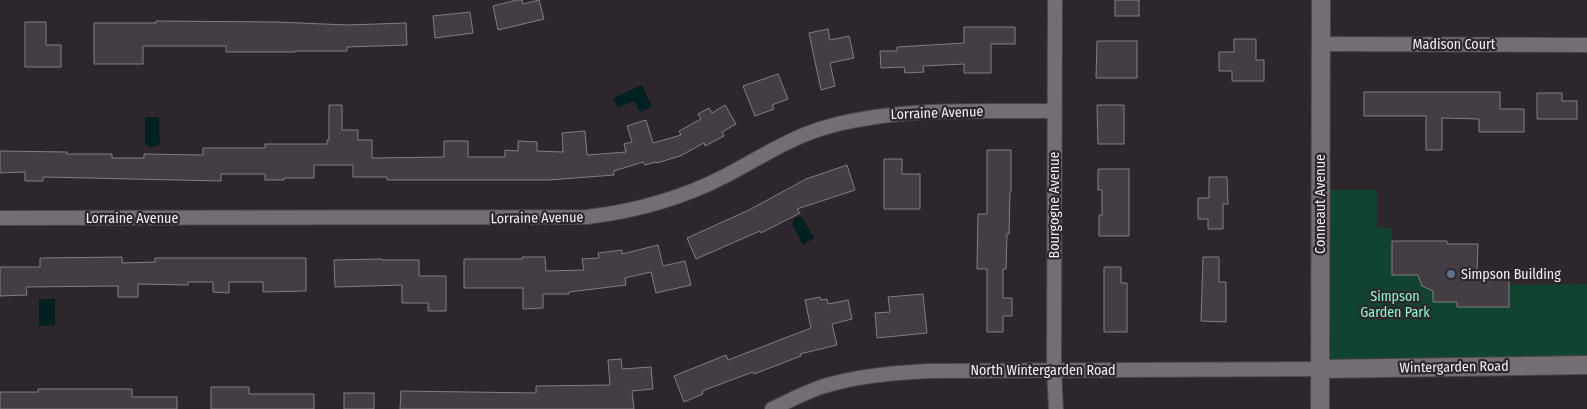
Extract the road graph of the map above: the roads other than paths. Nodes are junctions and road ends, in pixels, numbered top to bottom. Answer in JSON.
{"nodes":[{"id":1,"x":1055,"y":0,"type":"edge"},
{"id":2,"x":1321,"y":0,"type":"edge"},
{"id":3,"x":1321,"y":44,"type":"junction"},
{"id":4,"x":1587,"y":45,"type":"edge"},
{"id":5,"x":1054,"y":111,"type":"junction"},
{"id":6,"x":0,"y":218,"type":"edge"},
{"id":7,"x":1587,"y":365,"type":"edge"},
{"id":8,"x":1320,"y":369,"type":"junction"},
{"id":9,"x":1054,"y":370,"type":"junction"},
{"id":10,"x":772,"y":409,"type":"edge"},
{"id":11,"x":1056,"y":409,"type":"edge"},
{"id":12,"x":1320,"y":409,"type":"edge"}],
"edges":[{"from":1,"to":5,"type":"street","name":"Bourgogne Avenue"},
{"from":2,"to":3,"type":"street","name":"Conneaut Avenue"},
{"from":3,"to":4,"type":"street","name":"Madison Court"},
{"from":3,"to":8,"type":"street","name":"Conneaut Avenue"},
{"from":5,"to":6,"type":"street","name":"Lorraine Avenue"},
{"from":5,"to":9,"type":"street","name":"Bourgogne Avenue"},
{"from":7,"to":8,"type":"street","name":"Wintergarden Road"},
{"from":8,"to":9,"type":"street","name":"North Wintergarden Road"},
{"from":8,"to":12,"type":"street","name":"Conneaut Avenue"},
{"from":9,"to":10,"type":"street","name":"North Wintergarden Road"},
{"from":9,"to":11,"type":"street","name":"Bourgogne Avenue"}]}
